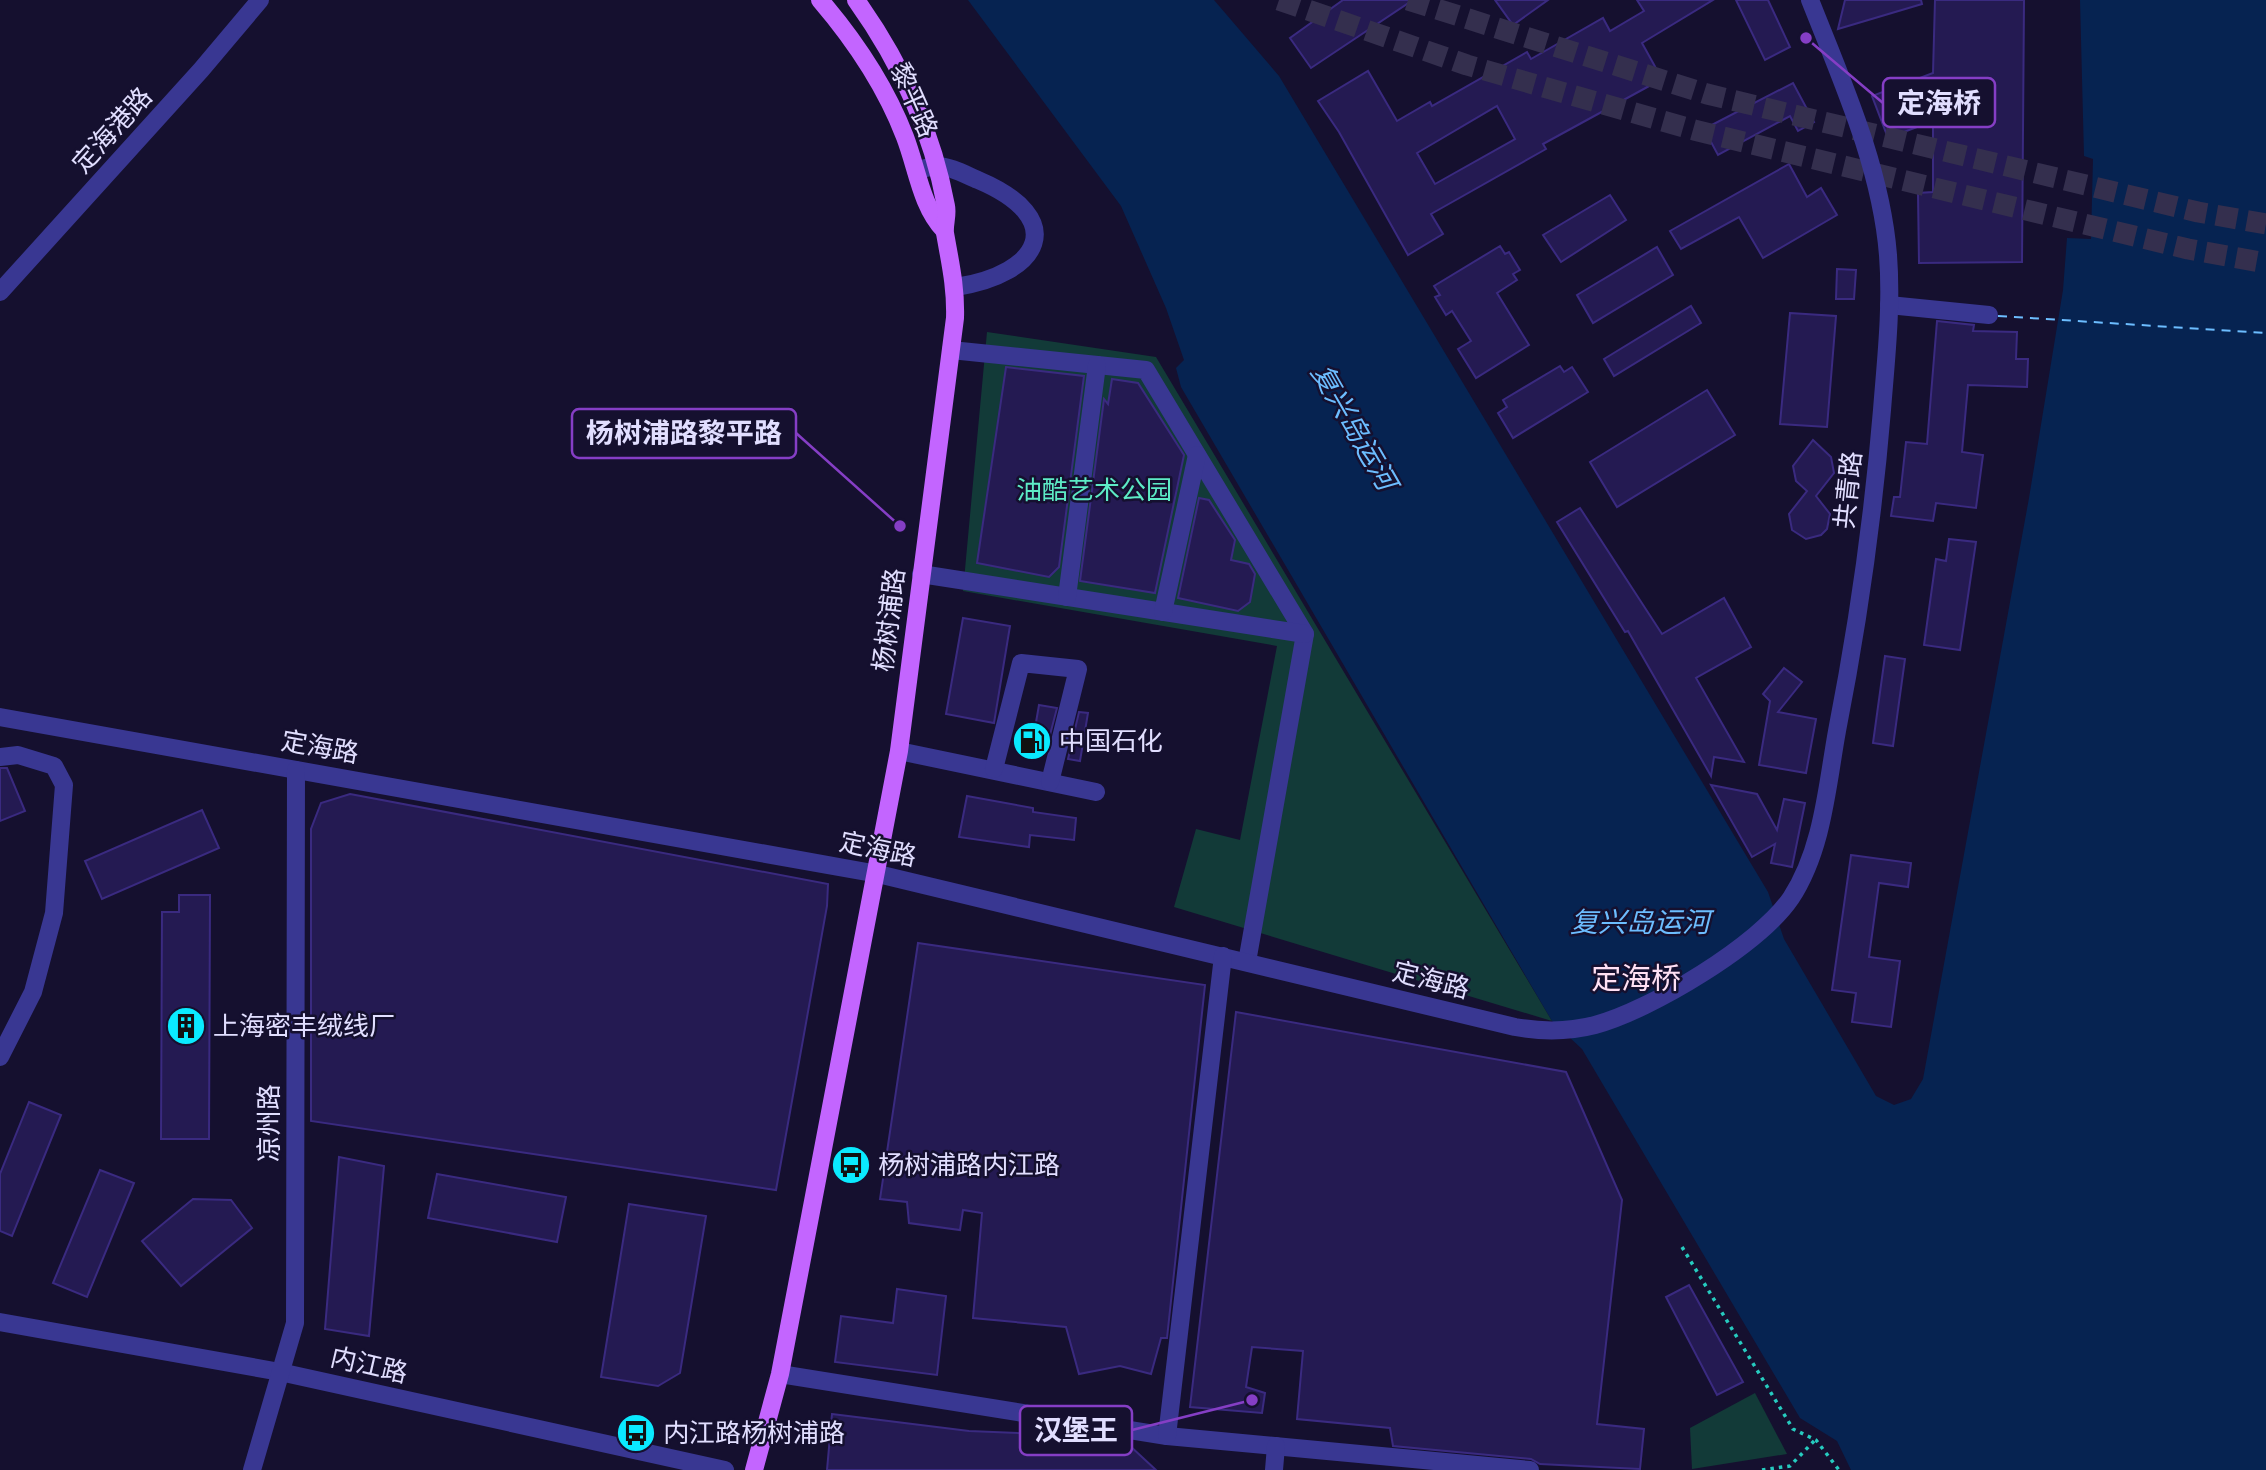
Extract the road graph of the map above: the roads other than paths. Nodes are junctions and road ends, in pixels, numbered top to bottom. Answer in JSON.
{"nodes":[{"id":1,"x":260,"y":0,"type":"edge"},
{"id":2,"x":820,"y":0,"type":"edge"},
{"id":3,"x":856,"y":0,"type":"edge"},
{"id":4,"x":1810,"y":0,"type":"edge"},
{"id":5,"x":937,"y":166,"type":"junction"},
{"id":6,"x":916,"y":171,"type":"junction"},
{"id":7,"x":944,"y":230,"type":"junction"},
{"id":8,"x":956,"y":287,"type":"junction"},
{"id":9,"x":0,"y":292,"type":"edge"},
{"id":10,"x":1889,"y":304,"type":"junction"},
{"id":11,"x":1989,"y":315,"type":"dead end"},
{"id":12,"x":951,"y":351,"type":"junction"},
{"id":13,"x":1097,"y":365,"type":"junction"},
{"id":14,"x":1198,"y":455,"type":"junction"},
{"id":15,"x":921,"y":574,"type":"junction"},
{"id":16,"x":1067,"y":597,"type":"junction"},
{"id":17,"x":1163,"y":612,"type":"junction"},
{"id":18,"x":1305,"y":634,"type":"junction"},
{"id":19,"x":0,"y":717,"type":"edge"},
{"id":20,"x":899,"y":751,"type":"junction"},
{"id":21,"x":0,"y":757,"type":"edge"},
{"id":22,"x":994,"y":769,"type":"junction"},
{"id":23,"x":296,"y":770,"type":"junction"},
{"id":24,"x":1050,"y":782,"type":"junction"},
{"id":25,"x":1096,"y":792,"type":"dead end"},
{"id":26,"x":877,"y":874,"type":"junction"},
{"id":27,"x":1223,"y":956,"type":"junction"},
{"id":28,"x":1725,"y":959,"type":"joint"},
{"id":29,"x":1247,"y":961,"type":"junction"},
{"id":30,"x":0,"y":1057,"type":"edge"},
{"id":31,"x":0,"y":1322,"type":"edge"},
{"id":32,"x":280,"y":1372,"type":"junction"},
{"id":33,"x":780,"y":1374,"type":"junction"},
{"id":34,"x":1167,"y":1436,"type":"junction"},
{"id":35,"x":1276,"y":1446,"type":"junction"},
{"id":36,"x":252,"y":1470,"type":"edge"},
{"id":37,"x":725,"y":1470,"type":"edge"},
{"id":38,"x":754,"y":1470,"type":"edge"},
{"id":39,"x":1274,"y":1470,"type":"edge"},
{"id":40,"x":1530,"y":1470,"type":"edge"}],
"edges":[{"from":1,"to":9,"type":"street","name":"定海港路"},
{"from":2,"to":6,"type":"main road","name":"黎平路"},
{"from":3,"to":5,"type":"main road","name":"黎平路"},
{"from":4,"to":10,"type":"street","name":"共青路"},
{"from":5,"to":6,"type":"street"},
{"from":5,"to":7,"type":"main road","name":"黎平路"},
{"from":5,"to":8,"type":"street"},
{"from":6,"to":7,"type":"main road","name":"黎平路"},
{"from":7,"to":8,"type":"main road","name":"黎平路"},
{"from":8,"to":12,"type":"main road","name":"杨树浦路"},
{"from":10,"to":11,"type":"street"},
{"from":10,"to":28,"type":"street","name":"共青路"},
{"from":12,"to":13,"type":"street"},
{"from":12,"to":15,"type":"main road","name":"杨树浦路"},
{"from":13,"to":14,"type":"street"},
{"from":13,"to":16,"type":"street"},
{"from":14,"to":17,"type":"street"},
{"from":14,"to":18,"type":"street"},
{"from":15,"to":16,"type":"street"},
{"from":15,"to":20,"type":"main road","name":"杨树浦路"},
{"from":16,"to":17,"type":"street"},
{"from":17,"to":18,"type":"street"},
{"from":18,"to":29,"type":"street"},
{"from":19,"to":23,"type":"street","name":"定海路"},
{"from":20,"to":22,"type":"street"},
{"from":20,"to":26,"type":"main road","name":"杨树浦路"},
{"from":21,"to":30,"type":"street"},
{"from":22,"to":24,"type":"street"},
{"from":22,"to":24,"type":"street"},
{"from":23,"to":26,"type":"street","name":"定海路"},
{"from":23,"to":32,"type":"street","name":"凉州路"},
{"from":24,"to":25,"type":"street"},
{"from":26,"to":27,"type":"street","name":"定海路"},
{"from":26,"to":33,"type":"main road","name":"杨树浦路"},
{"from":27,"to":29,"type":"street","name":"定海路"},
{"from":27,"to":34,"type":"street"},
{"from":28,"to":29,"type":"street","name":"定海路"},
{"from":31,"to":32,"type":"street","name":"内江路"},
{"from":32,"to":36,"type":"street","name":"凉州路"},
{"from":32,"to":37,"type":"street","name":"内江路"},
{"from":33,"to":34,"type":"street"},
{"from":33,"to":38,"type":"main road","name":"杨树浦路"},
{"from":34,"to":35,"type":"street"},
{"from":35,"to":39,"type":"street"},
{"from":35,"to":40,"type":"street"}]}
